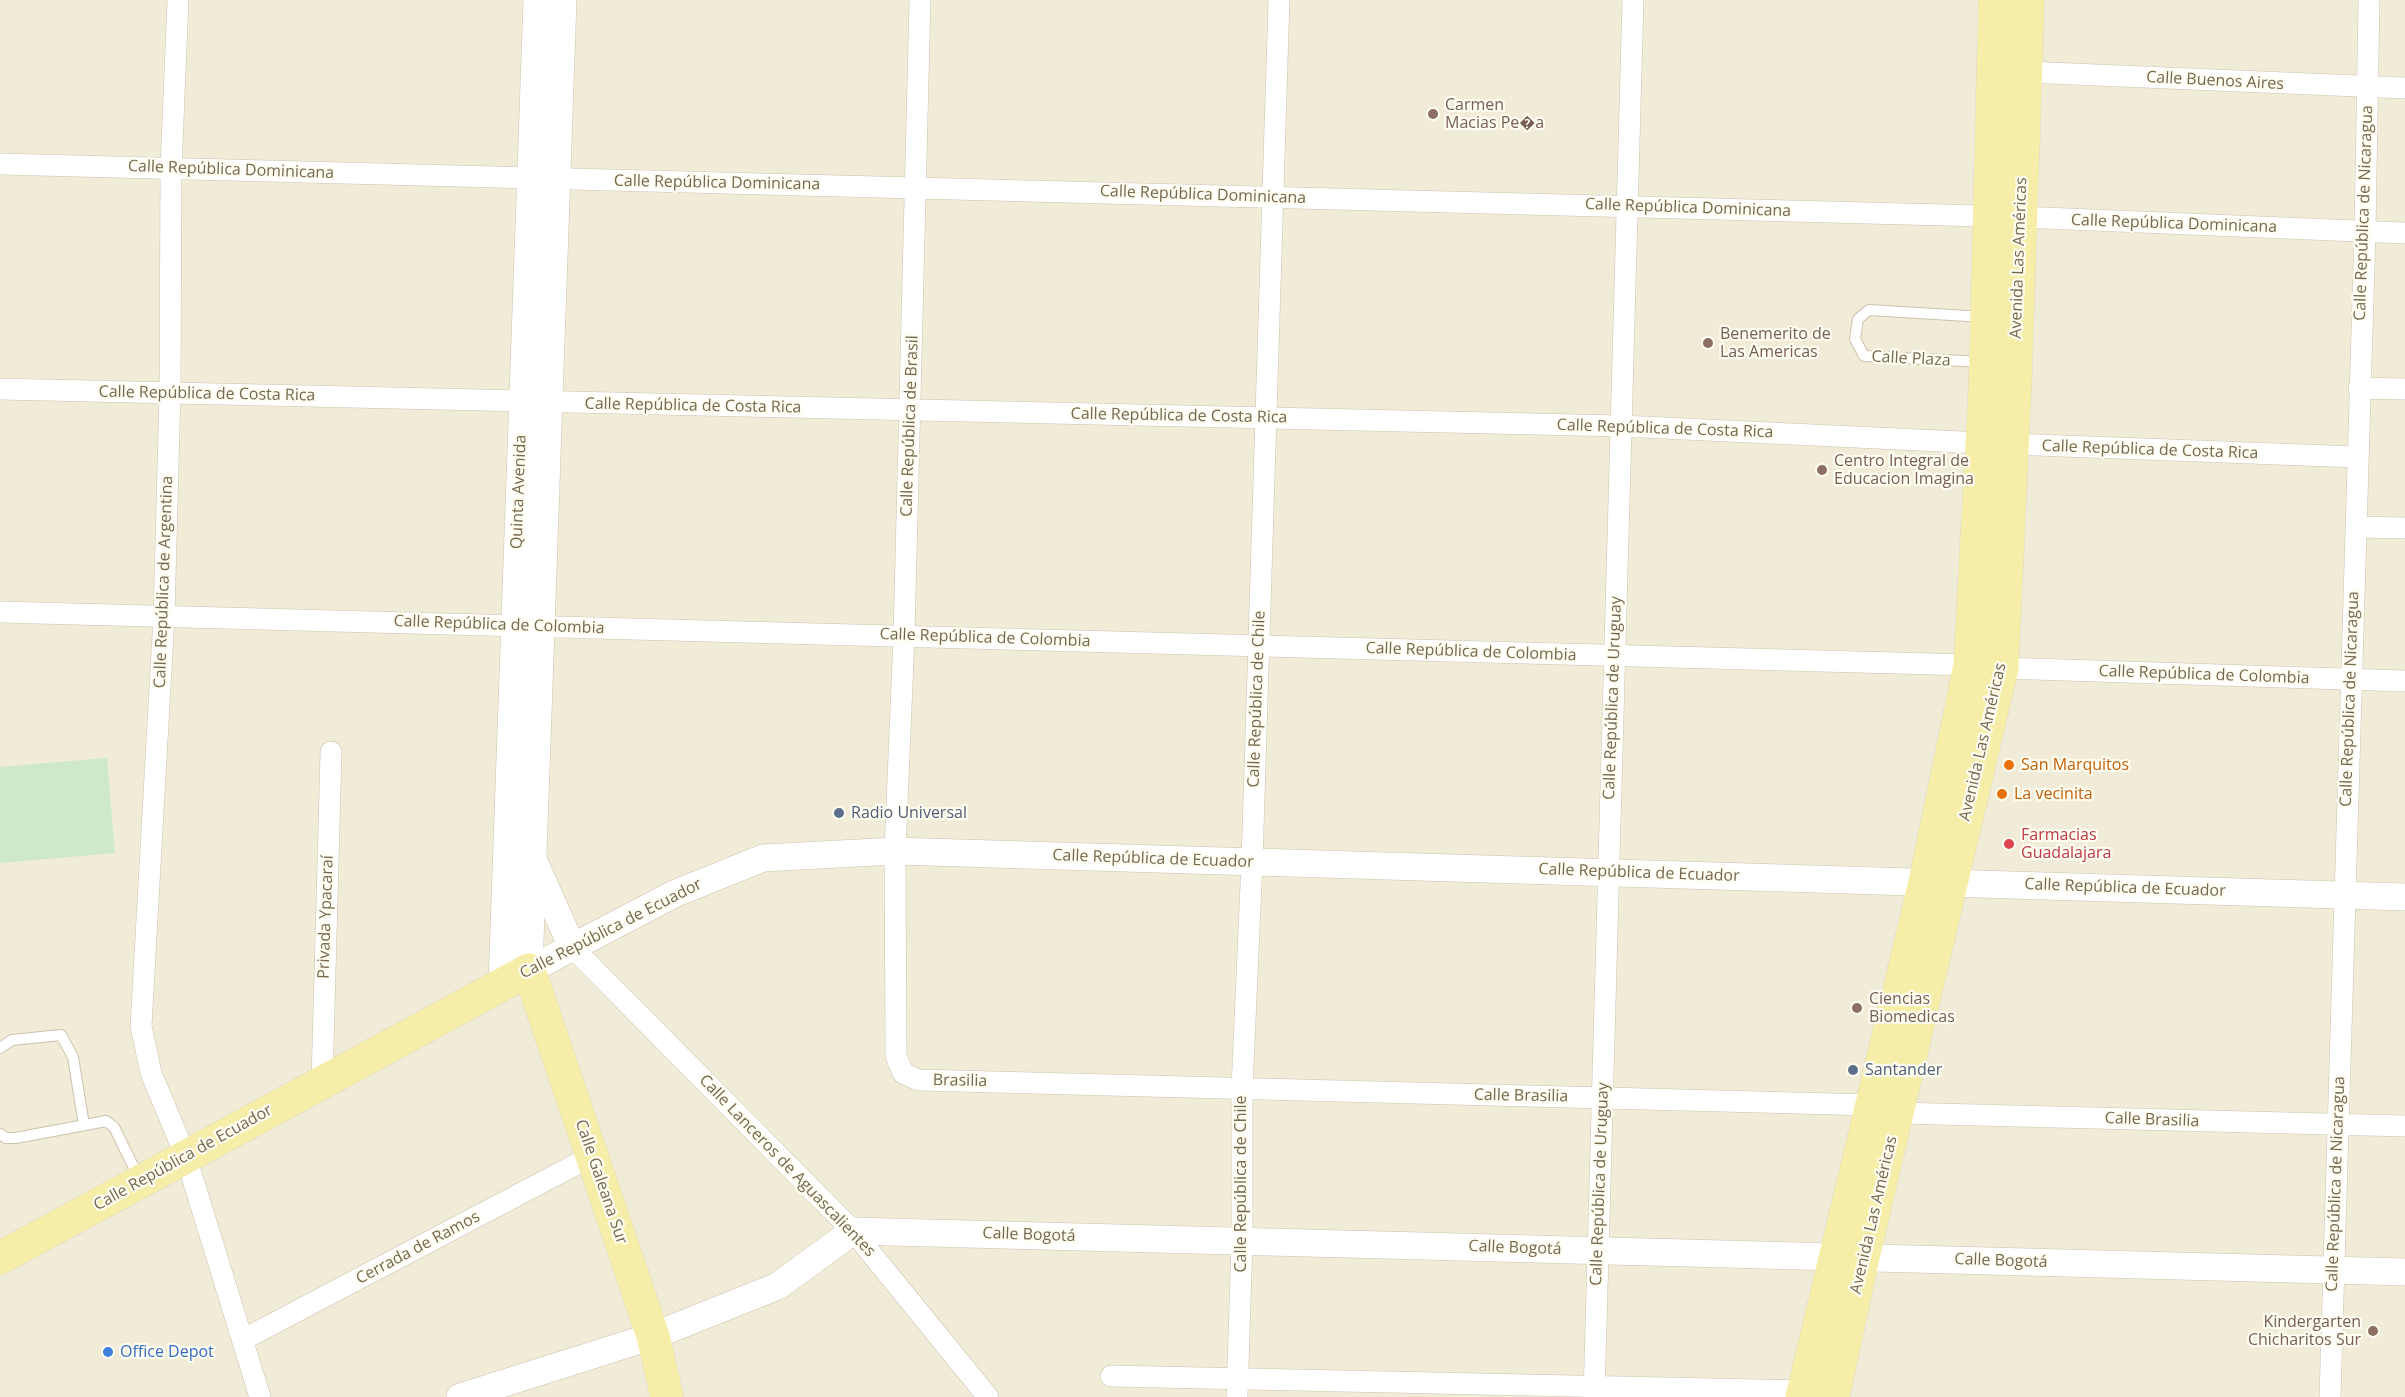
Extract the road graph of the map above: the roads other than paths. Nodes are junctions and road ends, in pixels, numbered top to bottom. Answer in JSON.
{"nodes":[{"id":1,"x":178,"y":0,"type":"edge"},
{"id":2,"x":537,"y":0,"type":"edge"},
{"id":3,"x":563,"y":0,"type":"edge"},
{"id":4,"x":921,"y":0,"type":"edge"},
{"id":5,"x":1279,"y":0,"type":"edge"},
{"id":6,"x":1633,"y":0,"type":"edge"},
{"id":7,"x":1995,"y":0,"type":"edge"},
{"id":8,"x":2028,"y":0,"type":"edge"},
{"id":9,"x":2369,"y":0,"type":"edge"},
{"id":10,"x":2025,"y":72,"type":"junction"},
{"id":11,"x":2368,"y":87,"type":"junction"},
{"id":12,"x":2405,"y":88,"type":"edge"},
{"id":13,"x":0,"y":164,"type":"edge"},
{"id":14,"x":171,"y":168,"type":"junction"},
{"id":15,"x":543,"y":178,"type":"junction"},
{"id":16,"x":916,"y":188,"type":"junction"},
{"id":17,"x":1273,"y":197,"type":"junction"},
{"id":18,"x":1627,"y":207,"type":"junction"},
{"id":19,"x":2005,"y":217,"type":"junction"},
{"id":20,"x":2365,"y":232,"type":"junction"},
{"id":21,"x":2405,"y":233,"type":"edge"},
{"id":22,"x":1987,"y":318,"type":"junction"},
{"id":23,"x":1986,"y":363,"type":"junction"},
{"id":24,"x":2359,"y":388,"type":"junction"},
{"id":25,"x":0,"y":389,"type":"edge"},
{"id":26,"x":2405,"y":389,"type":"edge"},
{"id":27,"x":170,"y":393,"type":"junction"},
{"id":28,"x":536,"y":402,"type":"junction"},
{"id":29,"x":910,"y":410,"type":"junction"},
{"id":30,"x":1267,"y":418,"type":"junction"},
{"id":31,"x":1620,"y":426,"type":"junction"},
{"id":32,"x":1997,"y":444,"type":"junction"},
{"id":33,"x":2358,"y":457,"type":"junction"},
{"id":34,"x":2356,"y":528,"type":"junction"},
{"id":35,"x":2405,"y":528,"type":"edge"},
{"id":36,"x":0,"y":612,"type":"edge"},
{"id":37,"x":164,"y":616,"type":"junction"},
{"id":38,"x":528,"y":626,"type":"junction"},
{"id":39,"x":904,"y":636,"type":"junction"},
{"id":40,"x":1259,"y":646,"type":"junction"},
{"id":41,"x":1614,"y":656,"type":"junction"},
{"id":42,"x":1970,"y":665,"type":"junction"},
{"id":43,"x":2002,"y":668,"type":"junction"},
{"id":44,"x":2351,"y":679,"type":"junction"},
{"id":45,"x":2405,"y":681,"type":"edge"},
{"id":46,"x":331,"y":752,"type":"dead end"},
{"id":47,"x":895,"y":851,"type":"junction"},
{"id":48,"x":533,"y":860,"type":"junction"},
{"id":49,"x":1252,"y":862,"type":"junction"},
{"id":50,"x":1608,"y":872,"type":"junction"},
{"id":51,"x":1938,"y":882,"type":"junction"},
{"id":52,"x":2345,"y":895,"type":"junction"},
{"id":53,"x":2405,"y":897,"type":"edge"},
{"id":54,"x":572,"y":947,"type":"junction"},
{"id":55,"x":516,"y":977,"type":"junction"},
{"id":56,"x":0,"y":1048,"type":"edge"},
{"id":57,"x":322,"y":1083,"type":"junction"},
{"id":58,"x":1242,"y":1089,"type":"junction"},
{"id":59,"x":1602,"y":1098,"type":"junction"},
{"id":60,"x":1886,"y":1109,"type":"junction"},
{"id":61,"x":84,"y":1125,"type":"junction"},
{"id":62,"x":2338,"y":1125,"type":"junction"},
{"id":63,"x":2405,"y":1126,"type":"edge"},
{"id":64,"x":0,"y":1134,"type":"edge"},
{"id":65,"x":592,"y":1156,"type":"junction"},
{"id":66,"x":186,"y":1157,"type":"junction"},
{"id":67,"x":141,"y":1181,"type":"junction"},
{"id":68,"x":853,"y":1231,"type":"junction"},
{"id":69,"x":1242,"y":1241,"type":"junction"},
{"id":70,"x":1598,"y":1250,"type":"junction"},
{"id":71,"x":1849,"y":1257,"type":"junction"},
{"id":72,"x":0,"y":1258,"type":"edge"},
{"id":73,"x":2334,"y":1270,"type":"junction"},
{"id":74,"x":2405,"y":1272,"type":"edge"},
{"id":75,"x":653,"y":1336,"type":"junction"},
{"id":76,"x":244,"y":1339,"type":"junction"},
{"id":77,"x":1111,"y":1376,"type":"dead end"},
{"id":78,"x":1237,"y":1389,"type":"edge"},
{"id":79,"x":1594,"y":1392,"type":"edge"},
{"id":80,"x":1813,"y":1395,"type":"edge"},
{"id":81,"x":260,"y":1397,"type":"edge"},
{"id":82,"x":460,"y":1397,"type":"edge"},
{"id":83,"x":667,"y":1397,"type":"edge"},
{"id":84,"x":988,"y":1397,"type":"edge"},
{"id":85,"x":2330,"y":1397,"type":"edge"}],
"edges":[{"from":1,"to":14,"type":"street","name":"Calle República de Argentina"},
{"from":2,"to":15,"type":"street","name":"Quinta Avenida"},
{"from":3,"to":15,"type":"street","name":"Quinta Avenida"},
{"from":4,"to":16,"type":"street","name":"Calle República de Brasil"},
{"from":5,"to":17,"type":"street","name":"Calle República de Chile"},
{"from":6,"to":18,"type":"street","name":"Calle República de Uruguay"},
{"from":7,"to":19,"type":"main road","name":"Avenida Las Américas"},
{"from":8,"to":10,"type":"main road","name":"Avenida Las Américas"},
{"from":9,"to":11,"type":"street","name":"Calle República de Nicaragua"},
{"from":10,"to":11,"type":"street","name":"Calle Buenos Aires"},
{"from":10,"to":19,"type":"main road","name":"Avenida Las Américas"},
{"from":11,"to":12,"type":"street","name":"Calle Buenos Aires"},
{"from":11,"to":20,"type":"street","name":"Calle República de Nicaragua"},
{"from":13,"to":14,"type":"street","name":"Calle República Dominicana"},
{"from":14,"to":15,"type":"street","name":"Calle República Dominicana"},
{"from":14,"to":27,"type":"street","name":"Calle República de Argentina"},
{"from":15,"to":16,"type":"street","name":"Calle República Dominicana"},
{"from":15,"to":28,"type":"street","name":"Quinta Avenida"},
{"from":16,"to":17,"type":"street","name":"Calle República Dominicana"},
{"from":16,"to":29,"type":"street","name":"Calle República de Brasil"},
{"from":17,"to":18,"type":"street","name":"Calle República Dominicana"},
{"from":17,"to":30,"type":"street","name":"Calle República de Chile"},
{"from":18,"to":19,"type":"street","name":"Calle República Dominicana"},
{"from":18,"to":31,"type":"street","name":"Calle República de Uruguay"},
{"from":19,"to":20,"type":"street","name":"Calle República Dominicana"},
{"from":19,"to":22,"type":"main road","name":"Avenida Las Américas"},
{"from":19,"to":32,"type":"main road","name":"Avenida Las Américas"},
{"from":20,"to":21,"type":"street","name":"Calle República Dominicana"},
{"from":20,"to":24,"type":"street","name":"Calle República de Nicaragua"},
{"from":22,"to":23,"type":"main road","name":"Avenida Las Américas"},
{"from":22,"to":23,"type":"lane","name":"Calle Plaza"},
{"from":23,"to":32,"type":"main road","name":"Avenida Las Américas"},
{"from":24,"to":26,"type":"street"},
{"from":24,"to":33,"type":"street","name":"Calle República de Nicaragua"},
{"from":25,"to":27,"type":"street","name":"Calle República de Costa Rica"},
{"from":27,"to":28,"type":"street","name":"Calle República de Costa Rica"},
{"from":27,"to":37,"type":"street","name":"Calle República de Argentina"},
{"from":28,"to":29,"type":"street","name":"Calle República de Costa Rica"},
{"from":28,"to":38,"type":"street","name":"Quinta Avenida"},
{"from":29,"to":30,"type":"street","name":"Calle República de Costa Rica"},
{"from":29,"to":39,"type":"street","name":"Calle República de Brasil"},
{"from":30,"to":31,"type":"street","name":"Calle República de Costa Rica"},
{"from":30,"to":40,"type":"street","name":"Calle República de Chile"},
{"from":31,"to":32,"type":"street","name":"Calle República de Costa Rica"},
{"from":31,"to":41,"type":"street","name":"Calle República de Uruguay"},
{"from":32,"to":33,"type":"street","name":"Calle República de Costa Rica"},
{"from":32,"to":42,"type":"main road","name":"Avenida Las Américas"},
{"from":32,"to":43,"type":"main road","name":"Avenida Las Américas"},
{"from":33,"to":34,"type":"street","name":"Calle República de Nicaragua"},
{"from":34,"to":35,"type":"street"},
{"from":34,"to":44,"type":"street","name":"Calle República de Nicaragua"},
{"from":36,"to":37,"type":"street","name":"Calle República de Colombia"},
{"from":37,"to":38,"type":"street","name":"Calle República de Colombia"},
{"from":37,"to":66,"type":"street","name":"Calle República de Argentina"},
{"from":38,"to":39,"type":"street","name":"Calle República de Colombia"},
{"from":38,"to":48,"type":"street","name":"Quinta Avenida"},
{"from":38,"to":55,"type":"street","name":"Quinta Avenida"},
{"from":39,"to":40,"type":"street","name":"Calle República de Colombia"},
{"from":39,"to":47,"type":"street","name":"Calle República de Brasil"},
{"from":40,"to":41,"type":"street","name":"Calle República de Colombia"},
{"from":40,"to":49,"type":"street","name":"Calle República de Chile"},
{"from":41,"to":42,"type":"street","name":"Calle República de Colombia"},
{"from":41,"to":50,"type":"street","name":"Calle República de Uruguay"},
{"from":42,"to":51,"type":"main road","name":"Avenida Las Américas"},
{"from":43,"to":44,"type":"street","name":"Calle República de Colombia"},
{"from":43,"to":51,"type":"main road","name":"Avenida Las Américas"},
{"from":44,"to":45,"type":"street","name":"Calle República de Colombia"},
{"from":44,"to":52,"type":"street","name":"Calle República de Nicaragua"},
{"from":46,"to":57,"type":"street","name":"Privada Ypacaraí"},
{"from":47,"to":49,"type":"street","name":"Calle República de Ecuador"},
{"from":47,"to":54,"type":"street","name":"Calle República de Ecuador"},
{"from":47,"to":58,"type":"street","name":"Brasilia"},
{"from":48,"to":54,"type":"street"},
{"from":48,"to":55,"type":"street","name":"Quinta Avenida"},
{"from":49,"to":50,"type":"street","name":"Calle República de Ecuador"},
{"from":49,"to":58,"type":"street","name":"Calle República de Chile"},
{"from":50,"to":51,"type":"street","name":"Calle República de Ecuador"},
{"from":50,"to":59,"type":"street","name":"Calle República de Uruguay"},
{"from":51,"to":52,"type":"street","name":"Calle República de Ecuador"},
{"from":51,"to":60,"type":"main road","name":"Avenida Las Américas"},
{"from":52,"to":53,"type":"street","name":"Calle República de Ecuador"},
{"from":52,"to":62,"type":"street","name":"Calle República de Nicaragua"},
{"from":54,"to":55,"type":"street","name":"Calle República de Ecuador"},
{"from":54,"to":68,"type":"street","name":"Calle Lanceros de Aguascalientes"},
{"from":55,"to":57,"type":"main road","name":"Calle República de Ecuador"},
{"from":55,"to":65,"type":"main road","name":"Calle Galeana Sur"},
{"from":56,"to":61,"type":"lane"},
{"from":57,"to":66,"type":"main road","name":"Calle República de Ecuador"},
{"from":58,"to":59,"type":"street","name":"Calle Brasilia"},
{"from":58,"to":69,"type":"street","name":"Calle República de Chile"},
{"from":59,"to":60,"type":"street","name":"Calle Brasilia"},
{"from":59,"to":70,"type":"street","name":"Calle República de Uruguay"},
{"from":60,"to":62,"type":"street","name":"Calle Brasilia"},
{"from":60,"to":71,"type":"main road","name":"Avenida Las Américas"},
{"from":61,"to":64,"type":"lane"},
{"from":61,"to":67,"type":"lane"},
{"from":62,"to":63,"type":"street","name":"Calle Brasilia"},
{"from":62,"to":73,"type":"street","name":"Calle República de Nicaragua"},
{"from":65,"to":75,"type":"main road","name":"Calle Galeana Sur"},
{"from":65,"to":76,"type":"street","name":"Cerrada de Ramos"},
{"from":66,"to":67,"type":"main road","name":"Calle República de Ecuador"},
{"from":66,"to":76,"type":"street","name":"Calle República de Argentina"},
{"from":67,"to":72,"type":"main road","name":"Calle República de Ecuador"},
{"from":68,"to":69,"type":"street","name":"Calle Bogotá"},
{"from":68,"to":75,"type":"street"},
{"from":68,"to":84,"type":"street","name":"Calle Lanceros de Aguascalientes"},
{"from":69,"to":70,"type":"street","name":"Calle Bogotá"},
{"from":69,"to":78,"type":"street","name":"Calle República de Chile"},
{"from":70,"to":71,"type":"street","name":"Calle Bogotá"},
{"from":70,"to":79,"type":"street","name":"Calle República de Uruguay"},
{"from":71,"to":73,"type":"street","name":"Calle Bogotá"},
{"from":71,"to":80,"type":"main road","name":"Avenida Las Américas"},
{"from":73,"to":74,"type":"street","name":"Calle Bogotá"},
{"from":73,"to":85,"type":"street","name":"Calle República de Nicaragua"},
{"from":75,"to":82,"type":"street"},
{"from":75,"to":83,"type":"main road","name":"Calle Galeana Sur"},
{"from":76,"to":81,"type":"street","name":"Calle República de Argentina"},
{"from":77,"to":78,"type":"street"},
{"from":78,"to":79,"type":"street"},
{"from":79,"to":80,"type":"street"}]}
